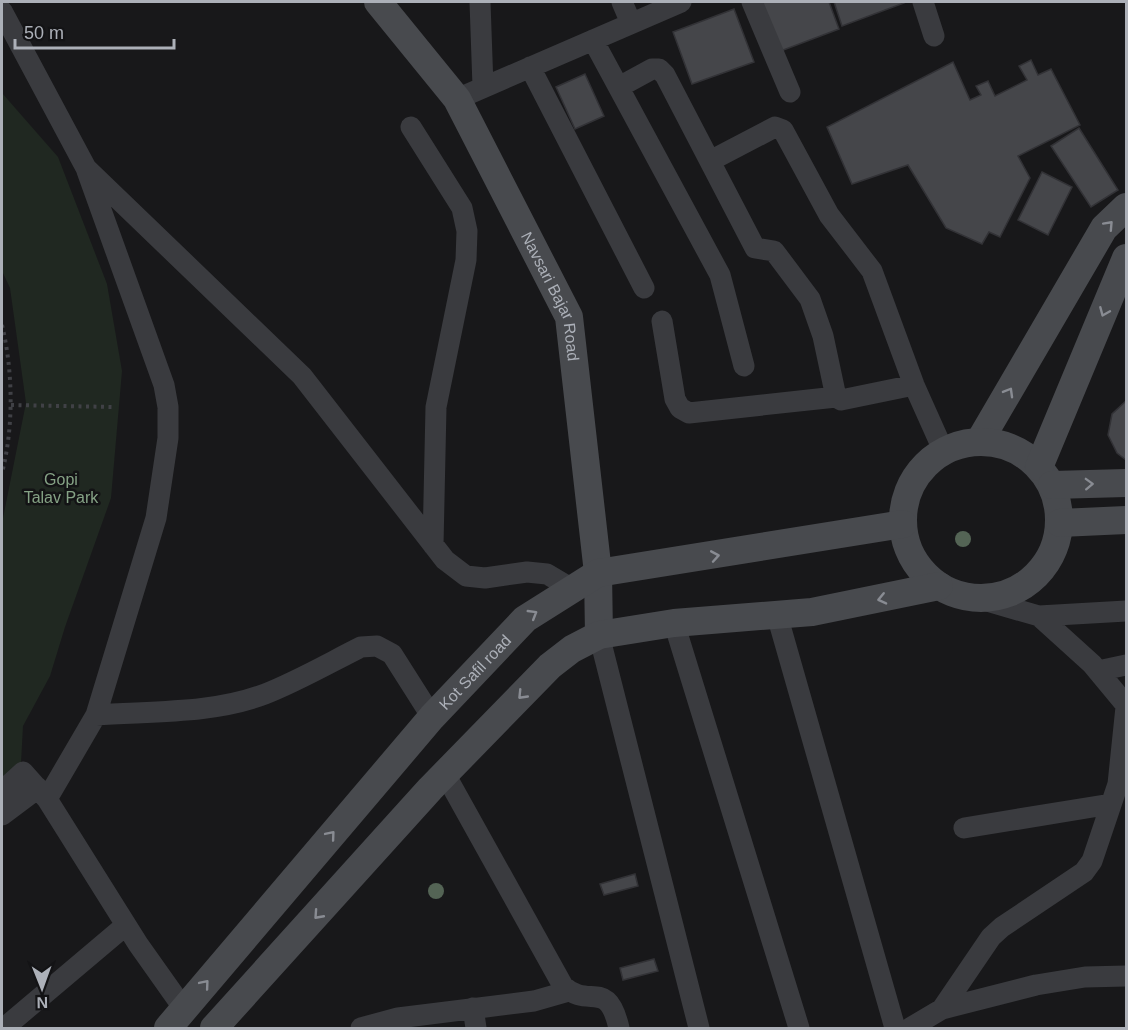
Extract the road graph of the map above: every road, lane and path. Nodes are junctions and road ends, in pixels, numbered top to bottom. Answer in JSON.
{"nodes":[{"id":1,"x":378,"y":2,"type":"edge"},
{"id":2,"x":480,"y":2,"type":"edge"},
{"id":3,"x":622,"y":2,"type":"edge"},
{"id":4,"x":681,"y":2,"type":"edge"},
{"id":5,"x":752,"y":2,"type":"edge"},
{"id":6,"x":924,"y":2,"type":"edge"},
{"id":7,"x":2,"y":11,"type":"edge"},
{"id":8,"x":631,"y":23,"type":"junction"},
{"id":9,"x":934,"y":36,"type":"dead end"},
{"id":10,"x":593,"y":40,"type":"junction"},
{"id":11,"x":530,"y":67,"type":"junction"},
{"id":12,"x":483,"y":87,"type":"junction"},
{"id":13,"x":619,"y":87,"type":"junction"},
{"id":14,"x":790,"y":92,"type":"dead end"},
{"id":15,"x":457,"y":99,"type":"junction"},
{"id":16,"x":411,"y":127,"type":"dead end"},
{"id":17,"x":710,"y":161,"type":"junction"},
{"id":18,"x":86,"y":168,"type":"junction"},
{"id":19,"x":1126,"y":207,"type":"edge"},
{"id":20,"x":1126,"y":258,"type":"edge"},
{"id":21,"x":644,"y":288,"type":"dead end"},
{"id":22,"x":662,"y":321,"type":"dead end"},
{"id":23,"x":2,"y":325,"type":"edge"},
{"id":24,"x":744,"y":366,"type":"dead end"},
{"id":25,"x":914,"y":385,"type":"junction"},
{"id":26,"x":836,"y":397,"type":"junction"},
{"id":27,"x":11,"y":405,"type":"junction"},
{"id":28,"x":113,"y":407,"type":"dead end"},
{"id":29,"x":979,"y":442,"type":"junction"},
{"id":30,"x":944,"y":452,"type":"junction"},
{"id":31,"x":2,"y":473,"type":"edge"},
{"id":32,"x":1045,"y":476,"type":"junction"},
{"id":33,"x":1126,"y":483,"type":"edge"},
{"id":34,"x":1126,"y":519,"type":"edge"},
{"id":35,"x":1060,"y":523,"type":"junction"},
{"id":36,"x":903,"y":524,"type":"junction"},
{"id":37,"x":433,"y":545,"type":"junction"},
{"id":38,"x":598,"y":573,"type":"junction"},
{"id":39,"x":939,"y":586,"type":"junction"},
{"id":40,"x":574,"y":590,"type":"junction"},
{"id":41,"x":980,"y":598,"type":"junction"},
{"id":42,"x":1126,"y":611,"type":"edge"},
{"id":43,"x":777,"y":615,"type":"junction"},
{"id":44,"x":1039,"y":616,"type":"junction"},
{"id":45,"x":674,"y":623,"type":"junction"},
{"id":46,"x":599,"y":635,"type":"junction"},
{"id":47,"x":1126,"y":665,"type":"edge"},
{"id":48,"x":1098,"y":671,"type":"junction"},
{"id":49,"x":1126,"y":706,"type":"edge"},
{"id":50,"x":96,"y":715,"type":"junction"},
{"id":51,"x":432,"y":717,"type":"junction"},
{"id":52,"x":1125,"y":744,"type":"edge"},
{"id":53,"x":445,"y":774,"type":"junction"},
{"id":54,"x":2,"y":791,"type":"edge"},
{"id":55,"x":42,"y":793,"type":"junction"},
{"id":56,"x":1111,"y":804,"type":"junction"},
{"id":57,"x":2,"y":815,"type":"edge"},
{"id":58,"x":964,"y":828,"type":"dead end"},
{"id":59,"x":126,"y":925,"type":"junction"},
{"id":60,"x":1126,"y":976,"type":"edge"},
{"id":61,"x":570,"y":992,"type":"junction"},
{"id":62,"x":942,"y":1009,"type":"junction"},
{"id":63,"x":475,"y":1018,"type":"edge"},
{"id":64,"x":176,"y":1019,"type":"edge"},
{"id":65,"x":4,"y":1029,"type":"edge"},
{"id":66,"x":214,"y":1029,"type":"edge"},
{"id":67,"x":361,"y":1029,"type":"edge"},
{"id":68,"x":619,"y":1029,"type":"edge"},
{"id":69,"x":699,"y":1029,"type":"edge"},
{"id":70,"x":799,"y":1029,"type":"edge"},
{"id":71,"x":895,"y":1029,"type":"edge"},
{"id":72,"x":910,"y":1029,"type":"edge"}],
"edges":[{"from":1,"to":15,"type":"main road","name":"Navsari Bajar Road"},
{"from":2,"to":12,"type":"street"},
{"from":3,"to":8,"type":"street"},
{"from":4,"to":8,"type":"street"},
{"from":5,"to":14,"type":"street"},
{"from":6,"to":9,"type":"street"},
{"from":7,"to":18,"type":"street"},
{"from":8,"to":10,"type":"street"},
{"from":10,"to":11,"type":"street"},
{"from":10,"to":13,"type":"street"},
{"from":11,"to":12,"type":"street"},
{"from":11,"to":21,"type":"street"},
{"from":12,"to":15,"type":"street"},
{"from":13,"to":17,"type":"street"},
{"from":13,"to":24,"type":"street"},
{"from":15,"to":38,"type":"main road","name":"Navsari Bajar Road"},
{"from":16,"to":37,"type":"street"},
{"from":17,"to":25,"type":"street"},
{"from":17,"to":26,"type":"street"},
{"from":18,"to":37,"type":"street"},
{"from":18,"to":50,"type":"street"},
{"from":29,"to":19,"type":"main road","one_way":true},
{"from":20,"to":32,"type":"main road","one_way":true},
{"from":22,"to":26,"type":"street"},
{"from":23,"to":27,"type":"path"},
{"from":25,"to":26,"type":"street"},
{"from":25,"to":30,"type":"street"},
{"from":27,"to":28,"type":"path"},
{"from":27,"to":31,"type":"path"},
{"from":29,"to":30,"type":"main road"},
{"from":29,"to":32,"type":"main road"},
{"from":30,"to":36,"type":"main road"},
{"from":32,"to":33,"type":"main road","one_way":true},
{"from":32,"to":35,"type":"main road"},
{"from":34,"to":35,"type":"main road"},
{"from":35,"to":41,"type":"main road"},
{"from":38,"to":36,"type":"main road","name":"Kot Safil road","one_way":true},
{"from":36,"to":39,"type":"main road"},
{"from":37,"to":40,"type":"street"},
{"from":38,"to":40,"type":"main road","name":"Kot Safil road"},
{"from":38,"to":46,"type":"main road","name":"Navsari Bajar Road"},
{"from":39,"to":41,"type":"main road"},
{"from":39,"to":43,"type":"main road","one_way":true},
{"from":51,"to":40,"type":"main road","name":"Kot Safil road","one_way":true},
{"from":41,"to":44,"type":"street"},
{"from":42,"to":44,"type":"street"},
{"from":43,"to":45,"type":"main road"},
{"from":43,"to":71,"type":"street"},
{"from":44,"to":48,"type":"street"},
{"from":45,"to":46,"type":"main road"},
{"from":45,"to":70,"type":"street"},
{"from":46,"to":53,"type":"main road","one_way":true},
{"from":46,"to":69,"type":"street"},
{"from":47,"to":48,"type":"street"},
{"from":48,"to":49,"type":"street"},
{"from":49,"to":52,"type":"street"},
{"from":50,"to":51,"type":"street"},
{"from":50,"to":55,"type":"street"},
{"from":64,"to":51,"type":"main road","name":"Kot Safil road","one_way":true},
{"from":52,"to":56,"type":"street"},
{"from":53,"to":61,"type":"street"},
{"from":53,"to":66,"type":"main road","one_way":true},
{"from":54,"to":55,"type":"street"},
{"from":55,"to":57,"type":"street"},
{"from":55,"to":59,"type":"street"},
{"from":56,"to":58,"type":"street"},
{"from":56,"to":62,"type":"street"},
{"from":59,"to":64,"type":"street"},
{"from":59,"to":65,"type":"street"},
{"from":60,"to":62,"type":"street"},
{"from":61,"to":63,"type":"street"},
{"from":61,"to":68,"type":"street"},
{"from":62,"to":72,"type":"street"},
{"from":63,"to":67,"type":"street"}]}
